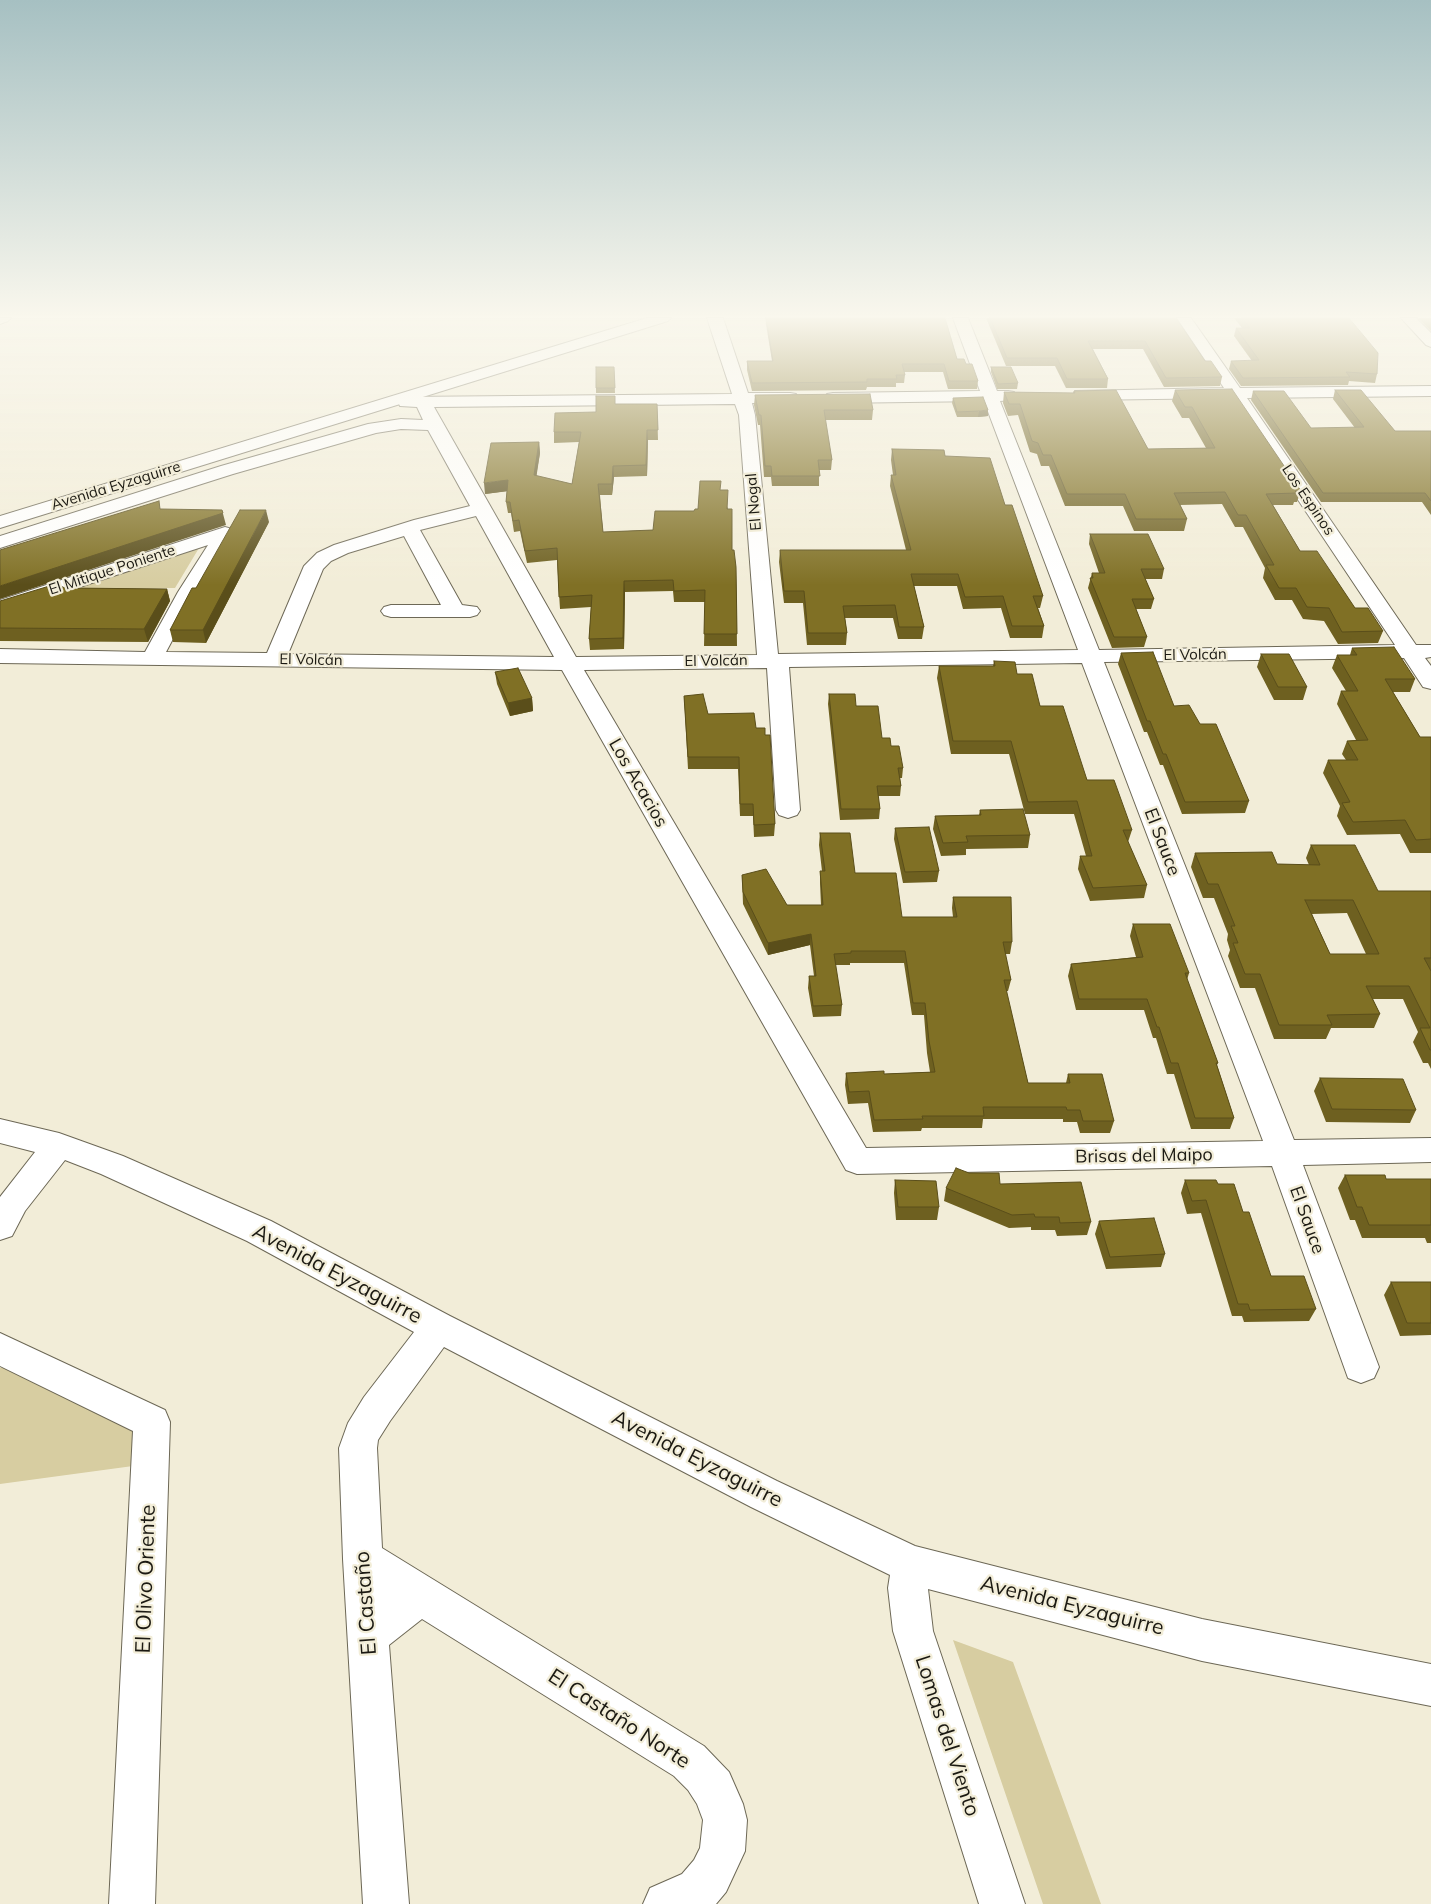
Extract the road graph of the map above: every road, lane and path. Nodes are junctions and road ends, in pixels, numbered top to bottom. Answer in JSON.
{"nodes":[{"id":1,"x":371,"y":407,"type":"edge"},
{"id":2,"x":425,"y":407,"type":"edge"},
{"id":3,"x":744,"y":407,"type":"edge"},
{"id":4,"x":996,"y":407,"type":"edge"},
{"id":5,"x":1245,"y":407,"type":"edge"},
{"id":6,"x":434,"y":425,"type":"junction"},
{"id":7,"x":211,"y":457,"type":"junction"},
{"id":8,"x":227,"y":470,"type":"junction"},
{"id":9,"x":482,"y":510,"type":"junction"},
{"id":10,"x":0,"y":522,"type":"edge"},
{"id":11,"x":409,"y":528,"type":"junction"},
{"id":12,"x":0,"y":542,"type":"edge"},
{"id":13,"x":46,"y":592,"type":"junction"},
{"id":14,"x":103,"y":592,"type":"edge"},
{"id":15,"x":0,"y":607,"type":"edge"},
{"id":16,"x":391,"y":611,"type":"dead end"},
{"id":17,"x":1421,"y":652,"type":"edge"},
{"id":18,"x":0,"y":656,"type":"edge"},
{"id":19,"x":1091,"y":656,"type":"junction"},
{"id":20,"x":152,"y":658,"type":"junction"},
{"id":21,"x":275,"y":660,"type":"junction"},
{"id":22,"x":773,"y":661,"type":"junction"},
{"id":23,"x":569,"y":664,"type":"junction"},
{"id":24,"x":1431,"y":682,"type":"edge"},
{"id":25,"x":788,"y":810,"type":"dead end"},
{"id":26,"x":0,"y":1131,"type":"edge"},
{"id":27,"x":59,"y":1145,"type":"junction"},
{"id":28,"x":1431,"y":1150,"type":"edge"},
{"id":29,"x":1283,"y":1153,"type":"junction"},
{"id":30,"x":857,"y":1161,"type":"joint"},
{"id":31,"x":0,"y":1226,"type":"edge"},
{"id":32,"x":438,"y":1327,"type":"junction"},
{"id":33,"x":0,"y":1349,"type":"edge"},
{"id":34,"x":1361,"y":1367,"type":"dead end"},
{"id":35,"x":363,"y":1558,"type":"junction"},
{"id":36,"x":911,"y":1565,"type":"junction"},
{"id":37,"x":420,"y":1594,"type":"junction"},
{"id":38,"x":368,"y":1636,"type":"junction"},
{"id":39,"x":1431,"y":1685,"type":"edge"},
{"id":40,"x":132,"y":1904,"type":"edge"},
{"id":41,"x":386,"y":1904,"type":"edge"},
{"id":42,"x":666,"y":1904,"type":"edge"},
{"id":43,"x":1002,"y":1904,"type":"edge"}],
"edges":[{"from":1,"to":7,"type":"street","name":"Avenida Eyzaguirre"},
{"from":2,"to":6,"type":"street","name":"Los Acacios"},
{"from":3,"to":22,"type":"street","name":"El Nogal"},
{"from":4,"to":19,"type":"street","name":"El Sauce"},
{"from":5,"to":17,"type":"street","name":"Los Espinos"},
{"from":6,"to":8,"type":"street"},
{"from":6,"to":9,"type":"street","name":"Los Acacios"},
{"from":7,"to":8,"type":"street"},
{"from":7,"to":10,"type":"street","name":"Avenida Eyzaguirre"},
{"from":8,"to":12,"type":"street"},
{"from":9,"to":11,"type":"street"},
{"from":9,"to":23,"type":"street","name":"Los Acacios"},
{"from":11,"to":16,"type":"street"},
{"from":11,"to":21,"type":"street"},
{"from":13,"to":14,"type":"street"},
{"from":13,"to":15,"type":"street","name":"El Mitique Poniente"},
{"from":13,"to":20,"type":"street","name":"El Mitique Poniente"},
{"from":17,"to":19,"type":"street","name":"El Volcán"},
{"from":17,"to":24,"type":"street","name":"Los Espinos"},
{"from":18,"to":20,"type":"street","name":"El Volcán"},
{"from":19,"to":22,"type":"street","name":"El Volcán"},
{"from":19,"to":29,"type":"street","name":"El Sauce"},
{"from":20,"to":21,"type":"street","name":"El Volcán"},
{"from":21,"to":23,"type":"street","name":"El Volcán"},
{"from":22,"to":23,"type":"street","name":"El Volcán"},
{"from":22,"to":25,"type":"street","name":"El Nogal"},
{"from":23,"to":30,"type":"street","name":"Los Acacios"},
{"from":26,"to":27,"type":"street","name":"Avenida Eyzaguirre"},
{"from":27,"to":31,"type":"street"},
{"from":27,"to":32,"type":"street","name":"Avenida Eyzaguirre"},
{"from":28,"to":29,"type":"street","name":"Brisas del Maipo"},
{"from":29,"to":30,"type":"street","name":"Brisas del Maipo"},
{"from":29,"to":34,"type":"street","name":"El Sauce"},
{"from":32,"to":35,"type":"street","name":"El Castaño"},
{"from":32,"to":36,"type":"street","name":"Avenida Eyzaguirre"},
{"from":33,"to":40,"type":"street","name":"El Olivo Oriente"},
{"from":35,"to":37,"type":"street","name":"El Castaño Norte"},
{"from":35,"to":38,"type":"street","name":"El Castaño"},
{"from":36,"to":39,"type":"street","name":"Avenida Eyzaguirre"},
{"from":36,"to":43,"type":"street","name":"Lomas del Viento"},
{"from":37,"to":38,"type":"street"},
{"from":37,"to":42,"type":"street","name":"El Castaño Norte"},
{"from":38,"to":41,"type":"street","name":"El Castaño"}]}
